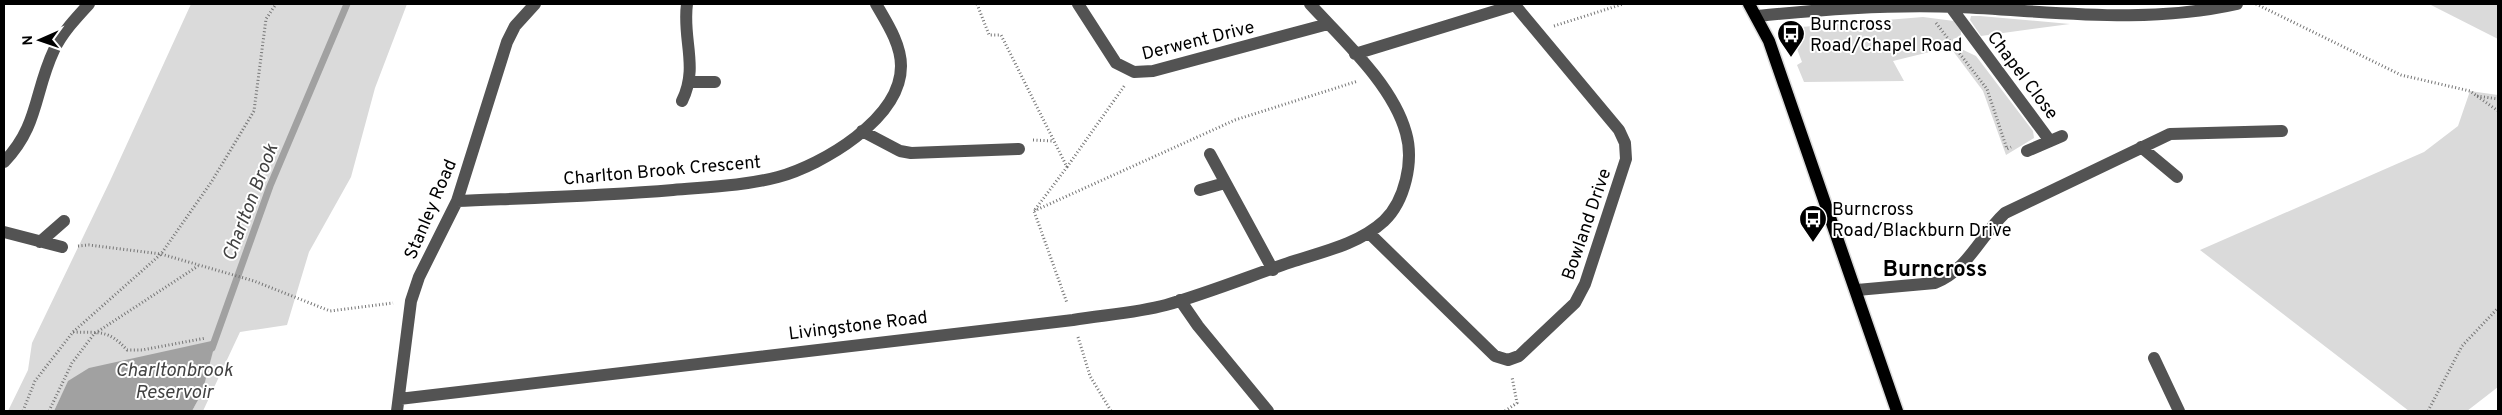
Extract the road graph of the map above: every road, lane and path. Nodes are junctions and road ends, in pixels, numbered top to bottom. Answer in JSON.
{"nodes":[{"id":1,"x":89,"y":4,"type":"edge"},
{"id":2,"x":276,"y":4,"type":"edge"},
{"id":3,"x":535,"y":4,"type":"edge"},
{"id":4,"x":687,"y":4,"type":"edge"},
{"id":5,"x":876,"y":4,"type":"edge"},
{"id":6,"x":977,"y":4,"type":"edge"},
{"id":7,"x":1078,"y":4,"type":"edge"},
{"id":8,"x":1310,"y":4,"type":"edge"},
{"id":9,"x":1514,"y":4,"type":"edge"},
{"id":10,"x":1623,"y":4,"type":"edge"},
{"id":11,"x":1749,"y":4,"type":"edge"},
{"id":12,"x":2237,"y":4,"type":"edge"},
{"id":13,"x":2256,"y":4,"type":"edge"},
{"id":14,"x":1923,"y":6,"type":"junction"},
{"id":15,"x":1950,"y":6,"type":"junction"},
{"id":16,"x":1808,"y":7,"type":"edge"},
{"id":17,"x":1758,"y":16,"type":"junction"},
{"id":18,"x":1328,"y":24,"type":"junction"},
{"id":19,"x":1537,"y":32,"type":"junction"},
{"id":20,"x":1355,"y":54,"type":"junction"},
{"id":21,"x":1134,"y":72,"type":"junction"},
{"id":22,"x":690,"y":82,"type":"junction"},
{"id":23,"x":715,"y":82,"type":"dead end"},
{"id":24,"x":2476,"y":96,"type":"junction"},
{"id":25,"x":2498,"y":99,"type":"edge"},
{"id":26,"x":682,"y":101,"type":"dead end"},
{"id":27,"x":2498,"y":111,"type":"edge"},
{"id":28,"x":862,"y":131,"type":"junction"},
{"id":29,"x":2282,"y":131,"type":"dead end"},
{"id":30,"x":2062,"y":136,"type":"dead end"},
{"id":31,"x":2050,"y":141,"type":"junction"},
{"id":32,"x":2140,"y":147,"type":"junction"},
{"id":33,"x":1019,"y":149,"type":"dead end"},
{"id":34,"x":2027,"y":151,"type":"joint"},
{"id":35,"x":1210,"y":154,"type":"dead end"},
{"id":36,"x":4,"y":162,"type":"edge"},
{"id":37,"x":1067,"y":167,"type":"junction"},
{"id":38,"x":2177,"y":177,"type":"dead end"},
{"id":39,"x":1225,"y":183,"type":"junction"},
{"id":40,"x":1200,"y":190,"type":"dead end"},
{"id":41,"x":457,"y":201,"type":"junction"},
{"id":42,"x":64,"y":221,"type":"dead end"},
{"id":43,"x":4,"y":232,"type":"edge"},
{"id":44,"x":1369,"y":233,"type":"junction"},
{"id":45,"x":40,"y":242,"type":"junction"},
{"id":46,"x":62,"y":247,"type":"joint"},
{"id":47,"x":161,"y":254,"type":"junction"},
{"id":48,"x":199,"y":265,"type":"junction"},
{"id":49,"x":1273,"y":270,"type":"junction"},
{"id":50,"x":1857,"y":290,"type":"junction"},
{"id":51,"x":1180,"y":300,"type":"junction"},
{"id":52,"x":411,"y":301,"type":"junction"},
{"id":53,"x":2498,"y":308,"type":"edge"},
{"id":54,"x":1073,"y":320,"type":"junction"},
{"id":55,"x":74,"y":332,"type":"junction"},
{"id":56,"x":94,"y":334,"type":"junction"},
{"id":57,"x":206,"y":338,"type":"dead end"},
{"id":58,"x":2154,"y":358,"type":"dead end"},
{"id":59,"x":1508,"y":360,"type":"junction"},
{"id":60,"x":398,"y":405,"type":"edge"},
{"id":61,"x":23,"y":411,"type":"edge"},
{"id":62,"x":49,"y":411,"type":"edge"},
{"id":63,"x":1111,"y":411,"type":"edge"},
{"id":64,"x":1268,"y":411,"type":"edge"},
{"id":65,"x":1504,"y":411,"type":"edge"},
{"id":66,"x":1897,"y":411,"type":"edge"},
{"id":67,"x":2179,"y":411,"type":"edge"},
{"id":68,"x":2428,"y":411,"type":"edge"}],
"edges":[{"from":1,"to":36,"type":"street"},
{"from":2,"to":47,"type":"path"},
{"from":3,"to":41,"type":"street","name":"Stanley Road"},
{"from":4,"to":22,"type":"street"},
{"from":5,"to":28,"type":"street","name":"Charlton Brook Crescent"},
{"from":6,"to":37,"type":"path"},
{"from":7,"to":21,"type":"street","name":"Derwent Drive"},
{"from":8,"to":18,"type":"street","name":"Livingstone Road"},
{"from":9,"to":19,"type":"street","name":"Bowland Drive"},
{"from":9,"to":20,"type":"street","name":"Bowland Drive"},
{"from":10,"to":19,"type":"path"},
{"from":11,"to":17,"type":"main road"},
{"from":12,"to":15,"type":"street"},
{"from":13,"to":24,"type":"path"},
{"from":14,"to":15,"type":"street"},
{"from":14,"to":16,"type":"street"},
{"from":14,"to":34,"type":"path"},
{"from":15,"to":31,"type":"street","name":"Chapel Close"},
{"from":16,"to":17,"type":"street"},
{"from":17,"to":50,"type":"main road"},
{"from":18,"to":20,"type":"street","name":"Livingstone Road"},
{"from":18,"to":21,"type":"street","name":"Derwent Drive"},
{"from":19,"to":59,"type":"street","name":"Bowland Drive"},
{"from":20,"to":44,"type":"street","name":"Livingstone Road"},
{"from":21,"to":37,"type":"path"},
{"from":22,"to":23,"type":"street"},
{"from":22,"to":26,"type":"street"},
{"from":24,"to":25,"type":"path"},
{"from":24,"to":27,"type":"path"},
{"from":28,"to":33,"type":"street"},
{"from":28,"to":41,"type":"street","name":"Charlton Brook Crescent"},
{"from":29,"to":32,"type":"street"},
{"from":30,"to":31,"type":"street","name":"Chapel Close"},
{"from":31,"to":34,"type":"street","name":"Chapel Close"},
{"from":32,"to":38,"type":"street"},
{"from":32,"to":50,"type":"street"},
{"from":35,"to":39,"type":"street"},
{"from":37,"to":54,"type":"path"},
{"from":39,"to":40,"type":"street"},
{"from":39,"to":49,"type":"street"},
{"from":41,"to":52,"type":"street","name":"Stanley Road"},
{"from":42,"to":45,"type":"street"},
{"from":43,"to":45,"type":"street"},
{"from":44,"to":49,"type":"street","name":"Livingstone Road"},
{"from":44,"to":59,"type":"street"},
{"from":45,"to":46,"type":"street"},
{"from":46,"to":47,"type":"path"},
{"from":47,"to":48,"type":"path"},
{"from":47,"to":55,"type":"path"},
{"from":48,"to":52,"type":"path"},
{"from":48,"to":56,"type":"path"},
{"from":49,"to":51,"type":"street","name":"Livingstone Road"},
{"from":50,"to":66,"type":"main road"},
{"from":51,"to":54,"type":"street","name":"Livingstone Road"},
{"from":51,"to":64,"type":"street"},
{"from":52,"to":60,"type":"street","name":"Stanley Road"},
{"from":53,"to":68,"type":"path"},
{"from":54,"to":60,"type":"street","name":"Livingstone Road"},
{"from":54,"to":63,"type":"path"},
{"from":55,"to":56,"type":"path"},
{"from":55,"to":61,"type":"path"},
{"from":56,"to":57,"type":"path"},
{"from":56,"to":62,"type":"path"},
{"from":58,"to":67,"type":"street"},
{"from":59,"to":65,"type":"path"}]}
